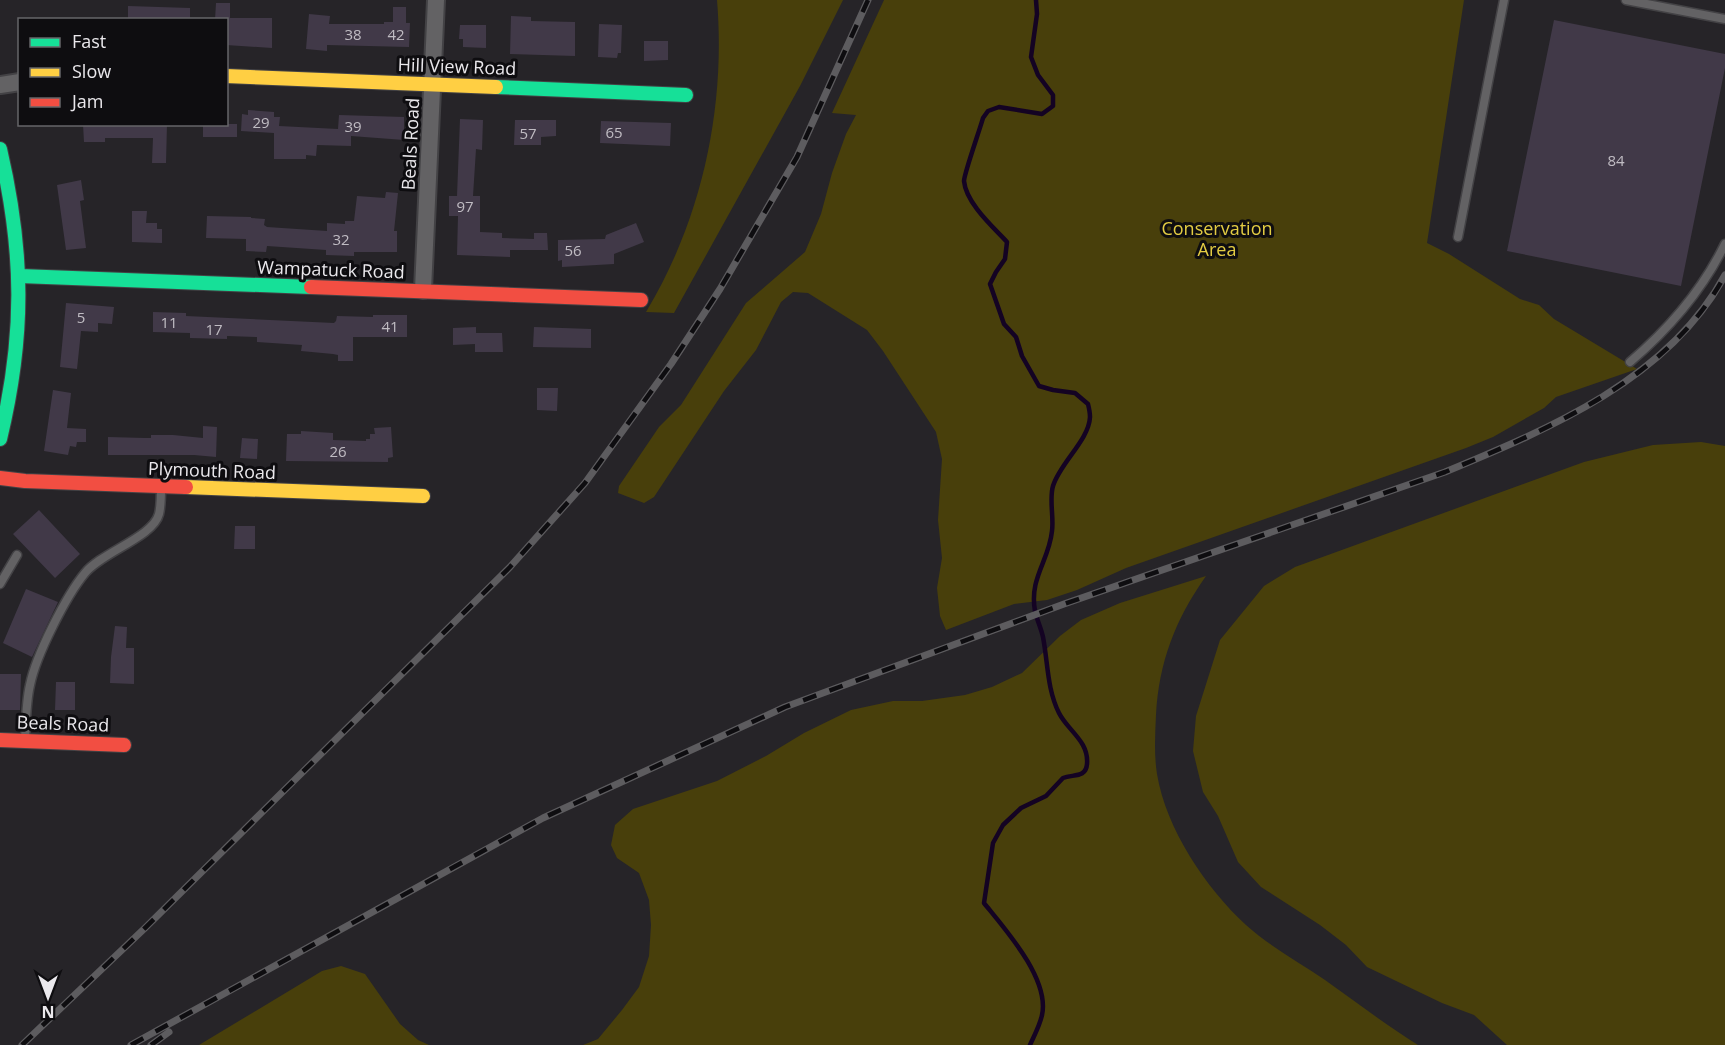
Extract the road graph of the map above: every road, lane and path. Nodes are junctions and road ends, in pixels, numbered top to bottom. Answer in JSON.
{"nodes":[{"id":1,"x":436,"y":0,"type":"edge"},
{"id":2,"x":1504,"y":0,"type":"edge"},
{"id":3,"x":1626,"y":0,"type":"edge"},
{"id":4,"x":1725,"y":19,"type":"edge"},
{"id":5,"x":228,"y":76,"type":"edge"},
{"id":6,"x":18,"y":82,"type":"edge"},
{"id":7,"x":433,"y":84,"type":"junction"},
{"id":8,"x":0,"y":85,"type":"edge"},
{"id":9,"x":686,"y":95,"type":"dead end"},
{"id":10,"x":0,"y":149,"type":"edge"},
{"id":11,"x":1458,"y":237,"type":"dead end"},
{"id":12,"x":1725,"y":244,"type":"edge"},
{"id":13,"x":20,"y":276,"type":"junction"},
{"id":14,"x":423,"y":290,"type":"junction"},
{"id":15,"x":641,"y":300,"type":"dead end"},
{"id":16,"x":1630,"y":362,"type":"dead end"},
{"id":17,"x":1,"y":432,"type":"edge"},
{"id":18,"x":0,"y":477,"type":"edge"},
{"id":19,"x":161,"y":486,"type":"junction"},
{"id":20,"x":423,"y":496,"type":"dead end"},
{"id":21,"x":17,"y":555,"type":"dead end"},
{"id":22,"x":0,"y":584,"type":"edge"},
{"id":23,"x":0,"y":740,"type":"edge"},
{"id":24,"x":24,"y":740,"type":"junction"},
{"id":25,"x":124,"y":745,"type":"dead end"}],
"edges":[{"from":1,"to":7,"type":"street","name":"Beals Road"},
{"from":2,"to":11,"type":"lane"},
{"from":3,"to":4,"type":"lane"},
{"from":5,"to":7,"type":"street","name":"Hill View Road"},
{"from":6,"to":8,"type":"street"},
{"from":7,"to":9,"type":"street","name":"Hill View Road"},
{"from":7,"to":14,"type":"street","name":"Beals Road"},
{"from":10,"to":13,"type":"street"},
{"from":12,"to":16,"type":"lane"},
{"from":13,"to":14,"type":"street","name":"Wampatuck Road"},
{"from":13,"to":17,"type":"street"},
{"from":14,"to":15,"type":"street","name":"Wampatuck Road"},
{"from":18,"to":19,"type":"street","name":"Plymouth Road"},
{"from":19,"to":20,"type":"street","name":"Plymouth Road"},
{"from":19,"to":24,"type":"lane"},
{"from":21,"to":22,"type":"lane"},
{"from":23,"to":24,"type":"street","name":"Beals Road"},
{"from":24,"to":25,"type":"street","name":"Beals Road"}]}
